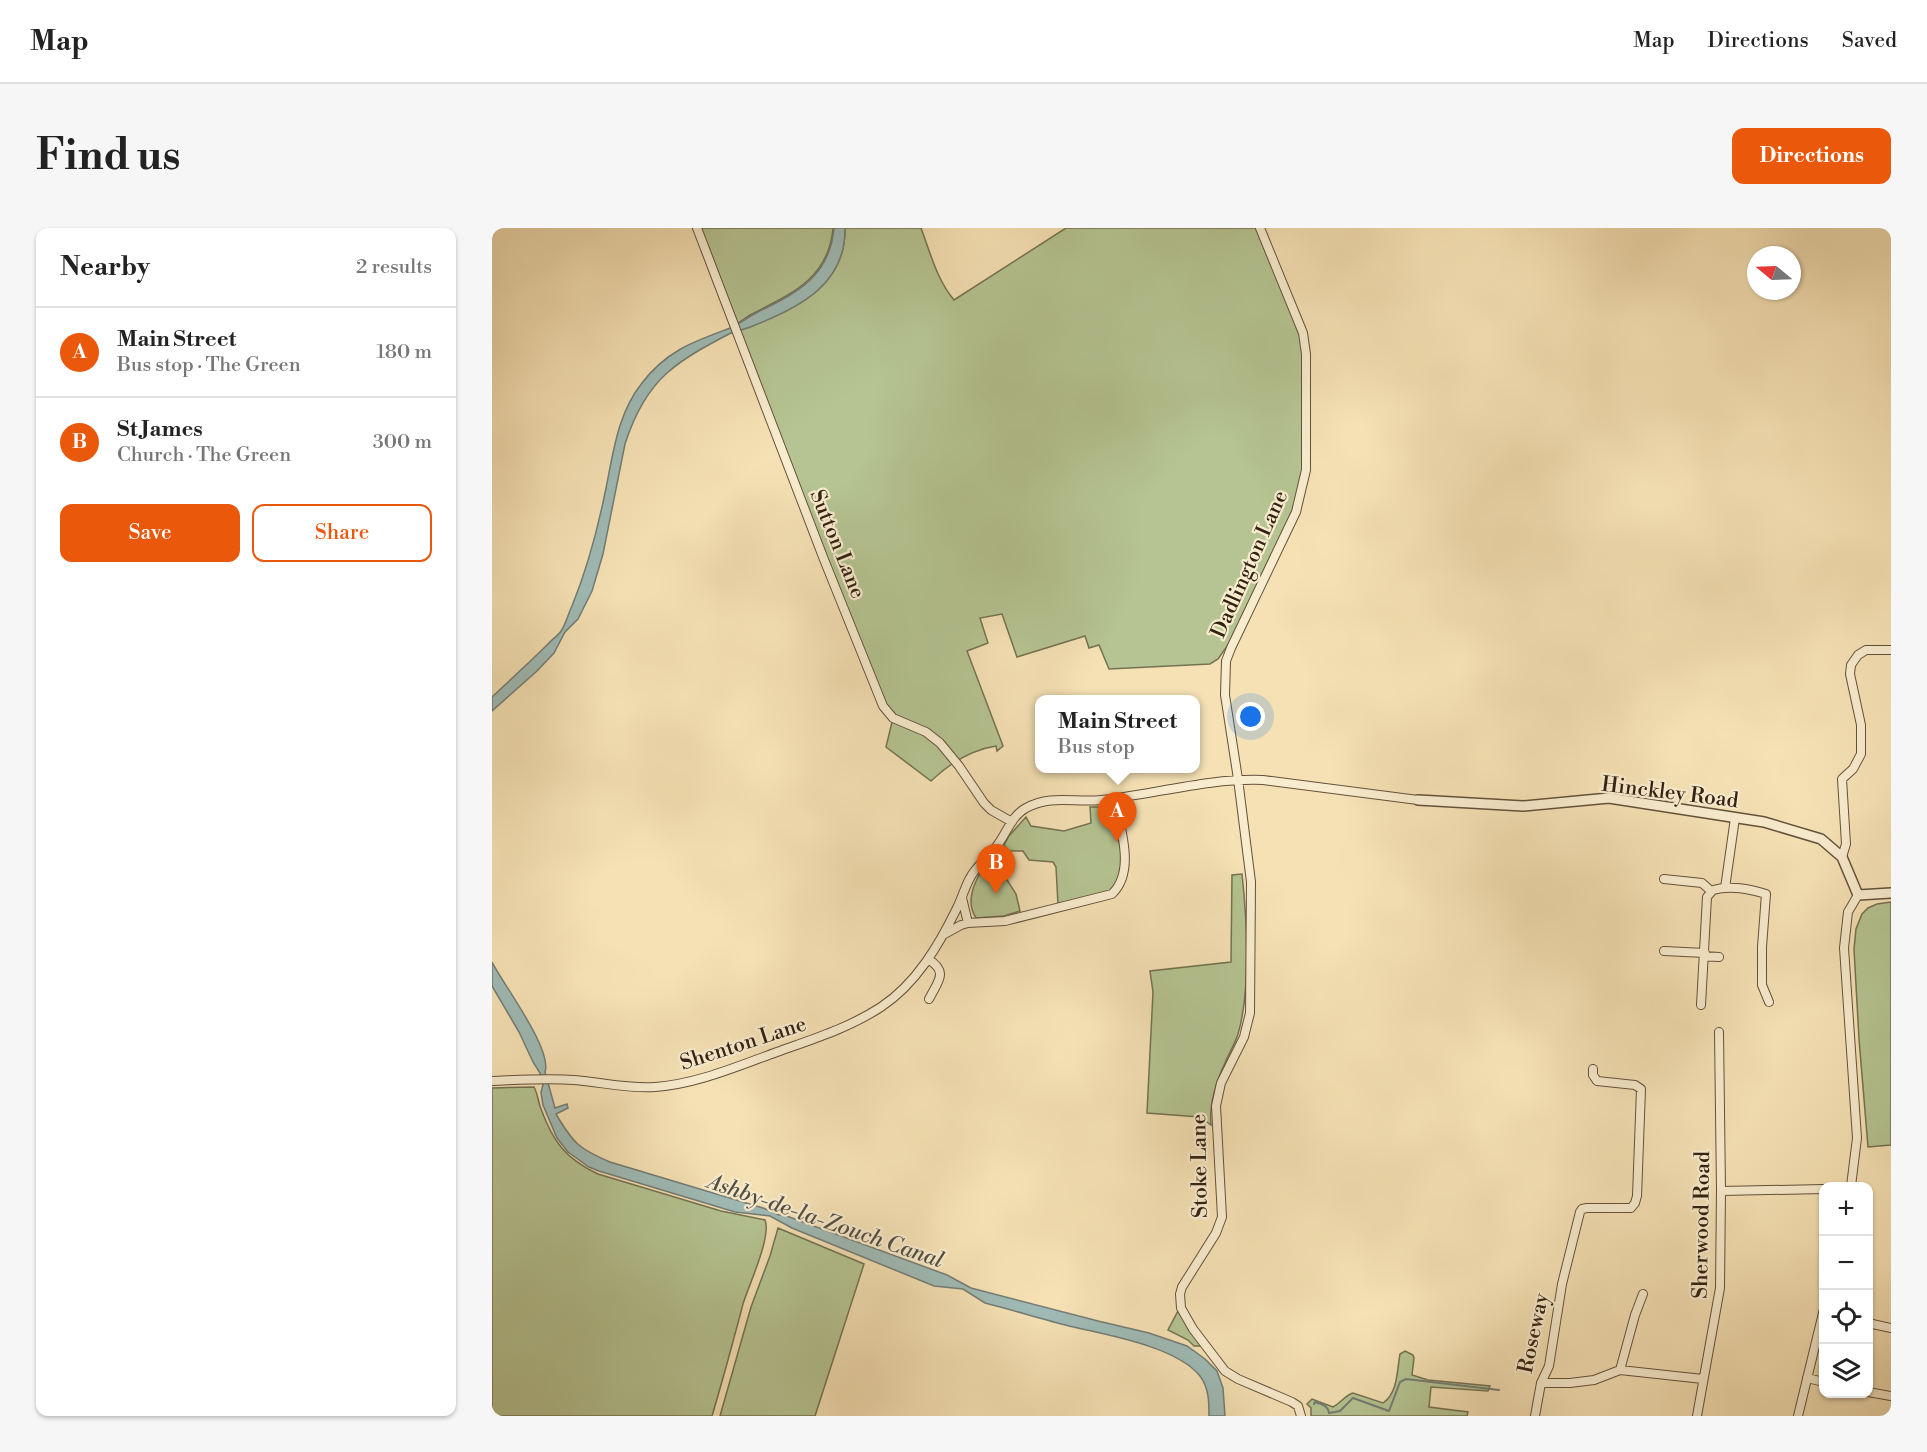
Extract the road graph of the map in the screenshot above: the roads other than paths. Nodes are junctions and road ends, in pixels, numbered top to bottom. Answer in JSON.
{"nodes":[{"id":1,"x":697,"y":228,"type":"edge"},
{"id":2,"x":1260,"y":228,"type":"edge"},
{"id":3,"x":1891,"y":650,"type":"edge"},
{"id":4,"x":1239,"y":779,"type":"junction"},
{"id":5,"x":1114,"y":799,"type":"junction"},
{"id":6,"x":1418,"y":800,"type":"joint"},
{"id":7,"x":1735,"y":818,"type":"junction"},
{"id":8,"x":1012,"y":822,"type":"junction"},
{"id":9,"x":1842,"y":857,"type":"junction"},
{"id":10,"x":1664,"y":879,"type":"dead end"},
{"id":11,"x":1725,"y":888,"type":"junction"},
{"id":12,"x":1711,"y":891,"type":"junction"},
{"id":13,"x":1891,"y":893,"type":"edge"},
{"id":14,"x":1858,"y":895,"type":"junction"},
{"id":15,"x":962,"y":898,"type":"junction"},
{"id":16,"x":968,"y":923,"type":"junction"},
{"id":17,"x":942,"y":935,"type":"junction"},
{"id":18,"x":1664,"y":951,"type":"dead end"},
{"id":19,"x":1705,"y":954,"type":"junction"},
{"id":20,"x":1719,"y":957,"type":"dead end"},
{"id":21,"x":928,"y":959,"type":"junction"},
{"id":22,"x":933,"y":991,"type":"junction"},
{"id":23,"x":942,"y":994,"type":"dead end"},
{"id":24,"x":929,"y":999,"type":"dead end"},
{"id":25,"x":1769,"y":1002,"type":"dead end"},
{"id":26,"x":1701,"y":1005,"type":"dead end"},
{"id":27,"x":1719,"y":1032,"type":"dead end"},
{"id":28,"x":1593,"y":1070,"type":"dead end"},
{"id":29,"x":492,"y":1081,"type":"edge"},
{"id":30,"x":1852,"y":1182,"type":"edge"},
{"id":31,"x":1819,"y":1189,"type":"edge"},
{"id":32,"x":1721,"y":1191,"type":"junction"},
{"id":33,"x":1643,"y":1294,"type":"dead end"},
{"id":34,"x":1873,"y":1324,"type":"edge"},
{"id":35,"x":1891,"y":1328,"type":"edge"},
{"id":36,"x":1819,"y":1329,"type":"edge"},
{"id":37,"x":1620,"y":1370,"type":"junction"},
{"id":38,"x":1808,"y":1378,"type":"junction"},
{"id":39,"x":1702,"y":1379,"type":"junction"},
{"id":40,"x":1819,"y":1381,"type":"edge"},
{"id":41,"x":1541,"y":1383,"type":"junction"},
{"id":42,"x":1873,"y":1393,"type":"edge"},
{"id":43,"x":1891,"y":1396,"type":"edge"},
{"id":44,"x":1301,"y":1416,"type":"edge"},
{"id":45,"x":1535,"y":1416,"type":"edge"},
{"id":46,"x":1697,"y":1416,"type":"edge"},
{"id":47,"x":1798,"y":1416,"type":"edge"}],
"edges":[{"from":1,"to":8,"type":"street","name":"Sutton Lane"},
{"from":2,"to":4,"type":"street","name":"Dadlington Lane"},
{"from":3,"to":9,"type":"street"},
{"from":4,"to":5,"type":"street","name":"Hinckley Road"},
{"from":4,"to":6,"type":"street","name":"Hinckley Road"},
{"from":4,"to":44,"type":"street","name":"Stoke Lane"},
{"from":5,"to":8,"type":"street","name":"Hinckley Road"},
{"from":5,"to":16,"type":"street"},
{"from":6,"to":7,"type":"street","name":"Hinckley Road"},
{"from":7,"to":9,"type":"street","name":"Hinckley Road"},
{"from":7,"to":11,"type":"street"},
{"from":8,"to":15,"type":"street","name":"Shenton Lane"},
{"from":9,"to":14,"type":"street","name":"Hinckley Road"},
{"from":10,"to":12,"type":"street"},
{"from":11,"to":12,"type":"street"},
{"from":11,"to":25,"type":"street"},
{"from":12,"to":19,"type":"street"},
{"from":13,"to":14,"type":"street"},
{"from":14,"to":30,"type":"street"},
{"from":15,"to":16,"type":"street"},
{"from":15,"to":17,"type":"street","name":"Shenton Lane"},
{"from":16,"to":17,"type":"street"},
{"from":17,"to":21,"type":"street","name":"Shenton Lane"},
{"from":18,"to":19,"type":"street"},
{"from":19,"to":20,"type":"street"},
{"from":19,"to":26,"type":"street"},
{"from":21,"to":22,"type":"street"},
{"from":21,"to":29,"type":"street","name":"Shenton Lane"},
{"from":22,"to":23,"type":"street"},
{"from":22,"to":24,"type":"street"},
{"from":27,"to":32,"type":"street","name":"Sherwood Road"},
{"from":28,"to":41,"type":"street","name":"Roseway"},
{"from":31,"to":32,"type":"street"},
{"from":32,"to":39,"type":"street","name":"Sherwood Road"},
{"from":33,"to":37,"type":"street"},
{"from":34,"to":35,"type":"street"},
{"from":36,"to":38,"type":"street"},
{"from":37,"to":39,"type":"street"},
{"from":37,"to":41,"type":"street"},
{"from":38,"to":40,"type":"street"},
{"from":38,"to":47,"type":"street"},
{"from":39,"to":46,"type":"street","name":"Sherwood Road"},
{"from":41,"to":45,"type":"street","name":"Roseway"},
{"from":42,"to":43,"type":"street"}]}
